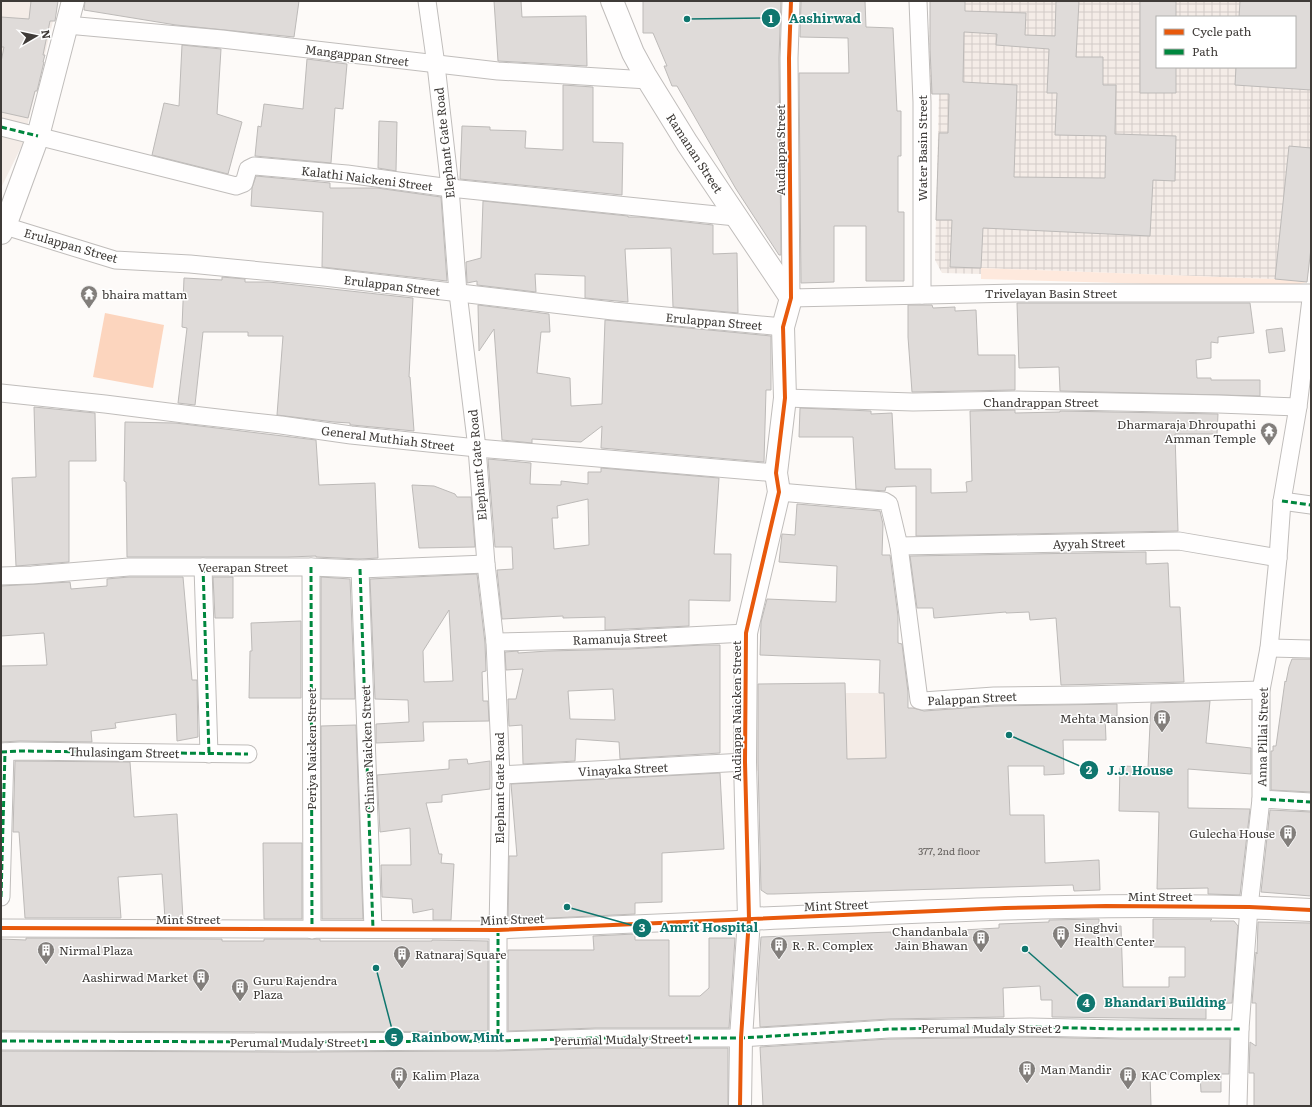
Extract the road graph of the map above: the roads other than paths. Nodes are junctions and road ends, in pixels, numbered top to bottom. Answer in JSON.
{"nodes":[{"id":1,"x":73,"y":1,"type":"edge"},
{"id":2,"x":427,"y":1,"type":"edge"},
{"id":3,"x":612,"y":1,"type":"edge"},
{"id":4,"x":791,"y":1,"type":"edge"},
{"id":5,"x":918,"y":1,"type":"edge"},
{"id":6,"x":68,"y":25,"type":"junction"},
{"id":7,"x":436,"y":65,"type":"junction"},
{"id":8,"x":648,"y":80,"type":"junction"},
{"id":9,"x":1,"y":127,"type":"edge"},
{"id":10,"x":38,"y":136,"type":"junction"},
{"id":11,"x":450,"y":188,"type":"junction"},
{"id":12,"x":736,"y":217,"type":"junction"},
{"id":13,"x":3,"y":229,"type":"edge"},
{"id":14,"x":458,"y":293,"type":"junction"},
{"id":15,"x":1311,"y":293,"type":"edge"},
{"id":16,"x":922,"y":295,"type":"junction"},
{"id":17,"x":790,"y":298,"type":"junction"},
{"id":18,"x":1311,"y":299,"type":"edge"},
{"id":19,"x":783,"y":327,"type":"junction"},
{"id":20,"x":1,"y":393,"type":"edge"},
{"id":21,"x":785,"y":398,"type":"junction"},
{"id":22,"x":1298,"y":407,"type":"junction"},
{"id":23,"x":477,"y":448,"type":"junction"},
{"id":24,"x":778,"y":483,"type":"junction"},
{"id":25,"x":1282,"y":501,"type":"junction"},
{"id":26,"x":1311,"y":505,"type":"edge"},
{"id":27,"x":899,"y":546,"type":"junction"},
{"id":28,"x":1278,"y":558,"type":"junction"},
{"id":29,"x":486,"y":564,"type":"junction"},
{"id":30,"x":203,"y":567,"type":"junction"},
{"id":31,"x":311,"y":568,"type":"junction"},
{"id":32,"x":360,"y":569,"type":"junction"},
{"id":33,"x":1,"y":576,"type":"edge"},
{"id":34,"x":746,"y":633,"type":"junction"},
{"id":35,"x":495,"y":642,"type":"junction"},
{"id":36,"x":1269,"y":648,"type":"junction"},
{"id":37,"x":1311,"y":648,"type":"edge"},
{"id":38,"x":1261,"y":690,"type":"junction"},
{"id":39,"x":3,"y":752,"type":"edge"},
{"id":40,"x":209,"y":754,"type":"junction"},
{"id":41,"x":248,"y":754,"type":"dead end"},
{"id":42,"x":745,"y":762,"type":"junction"},
{"id":43,"x":501,"y":775,"type":"junction"},
{"id":44,"x":1261,"y":799,"type":"junction"},
{"id":45,"x":1311,"y":802,"type":"edge"},
{"id":46,"x":1,"y":897,"type":"edge"},
{"id":47,"x":1250,"y":907,"type":"junction"},
{"id":48,"x":1311,"y":910,"type":"edge"},
{"id":49,"x":749,"y":919,"type":"junction"},
{"id":50,"x":1,"y":928,"type":"edge"},
{"id":51,"x":373,"y":929,"type":"junction"},
{"id":52,"x":312,"y":930,"type":"junction"},
{"id":53,"x":498,"y":930,"type":"junction"},
{"id":54,"x":1240,"y":1029,"type":"junction"},
{"id":55,"x":742,"y":1038,"type":"junction"},
{"id":56,"x":1,"y":1041,"type":"edge"},
{"id":57,"x":498,"y":1041,"type":"junction"},
{"id":58,"x":740,"y":1106,"type":"edge"},
{"id":59,"x":1238,"y":1106,"type":"edge"}],
"edges":[{"from":1,"to":6,"type":"street"},
{"from":2,"to":7,"type":"street","name":"Elephant Gate Road"},
{"from":3,"to":8,"type":"street","name":"Ramanan Street"},
{"from":4,"to":17,"type":"street","name":"Audiappa Street"},
{"from":5,"to":16,"type":"street","name":"Water Basin Street"},
{"from":6,"to":7,"type":"street","name":"Mangappan Street"},
{"from":6,"to":10,"type":"street"},
{"from":7,"to":8,"type":"street","name":"Mangappan Street"},
{"from":7,"to":11,"type":"street","name":"Elephant Gate Road"},
{"from":8,"to":12,"type":"street","name":"Ramanan Street"},
{"from":9,"to":10,"type":"street"},
{"from":10,"to":11,"type":"street","name":"Kalathi Naickeni Street"},
{"from":10,"to":13,"type":"street"},
{"from":11,"to":12,"type":"street","name":"Kalathi Naickeni Street"},
{"from":11,"to":14,"type":"street","name":"Elephant Gate Road"},
{"from":12,"to":17,"type":"street","name":"Ramanan Street"},
{"from":13,"to":14,"type":"street","name":"Erulappan Street"},
{"from":14,"to":19,"type":"street","name":"Erulappan Street"},
{"from":14,"to":23,"type":"street","name":"Elephant Gate Road"},
{"from":15,"to":16,"type":"street","name":"Trivelayan Basin Street"},
{"from":16,"to":17,"type":"street","name":"Trivelayan Basin Street"},
{"from":17,"to":19,"type":"street","name":"Audiappa Naicken Street"},
{"from":18,"to":22,"type":"street","name":"Anna Pillai Street"},
{"from":19,"to":21,"type":"street","name":"Audiappa Naicken Street"},
{"from":20,"to":23,"type":"street","name":"General Muthiah Street"},
{"from":21,"to":22,"type":"street","name":"Chandrappan Street"},
{"from":21,"to":24,"type":"street","name":"Audiappa Naicken Street"},
{"from":22,"to":25,"type":"street","name":"Anna Pillai Street"},
{"from":23,"to":24,"type":"street","name":"General Muthiah Street"},
{"from":23,"to":29,"type":"street","name":"Elephant Gate Road"},
{"from":24,"to":27,"type":"street","name":"Palappan Street"},
{"from":24,"to":34,"type":"street","name":"Audiappa Naicken Street"},
{"from":25,"to":26,"type":"street"},
{"from":25,"to":28,"type":"street","name":"Anna Pillai Street"},
{"from":27,"to":28,"type":"street","name":"Ayyah Street"},
{"from":27,"to":38,"type":"street","name":"Palappan Street"},
{"from":28,"to":36,"type":"street","name":"Anna Pillai Street"},
{"from":29,"to":32,"type":"street","name":"Veerapan Street"},
{"from":29,"to":35,"type":"street","name":"Elephant Gate Road"},
{"from":30,"to":31,"type":"street","name":"Veerapan Street"},
{"from":30,"to":33,"type":"street","name":"Veerapan Street"},
{"from":30,"to":40,"type":"street"},
{"from":31,"to":32,"type":"street","name":"Veerapan Street"},
{"from":31,"to":52,"type":"street","name":"Periya Naicken Street"},
{"from":32,"to":51,"type":"street","name":"Chinna Naicken Street"},
{"from":34,"to":35,"type":"street","name":"Ramanuja Street"},
{"from":34,"to":42,"type":"street","name":"Audiappa Naicken Street"},
{"from":35,"to":43,"type":"street","name":"Elephant Gate Road"},
{"from":36,"to":37,"type":"street"},
{"from":36,"to":38,"type":"street","name":"Anna Pillai Street"},
{"from":38,"to":44,"type":"street","name":"Anna Pillai Street"},
{"from":39,"to":40,"type":"street","name":"Thulasingam Street"},
{"from":39,"to":46,"type":"street"},
{"from":40,"to":41,"type":"street","name":"Thulasingam Street"},
{"from":42,"to":43,"type":"street","name":"Vinayaka Street"},
{"from":42,"to":49,"type":"street","name":"Audiappa Naicken Street"},
{"from":43,"to":53,"type":"street","name":"Elephant Gate Road"},
{"from":44,"to":45,"type":"street"},
{"from":44,"to":47,"type":"street","name":"Anna Pillai Street"},
{"from":47,"to":48,"type":"street","name":"Mint Street"},
{"from":47,"to":49,"type":"street","name":"Mint Street"},
{"from":47,"to":54,"type":"street","name":"Anna Pillai Street"},
{"from":49,"to":53,"type":"street","name":"Mint Street"},
{"from":49,"to":55,"type":"street","name":"Audiappa Naicken Street"},
{"from":50,"to":52,"type":"street","name":"Mint Street"},
{"from":51,"to":52,"type":"street","name":"Mint Street"},
{"from":51,"to":53,"type":"street","name":"Mint Street"},
{"from":53,"to":57,"type":"street","name":"Elephant Gate Road"},
{"from":54,"to":55,"type":"street","name":"Perumal Mudaly Street 2"},
{"from":54,"to":59,"type":"street","name":"Anna Pillai Street"},
{"from":55,"to":57,"type":"street","name":"Perumal Mudaly Street 1"},
{"from":55,"to":58,"type":"street","name":"Audiappa Naicken Street"},
{"from":56,"to":57,"type":"street","name":"Perumal Mudaly Street 1"}]}
